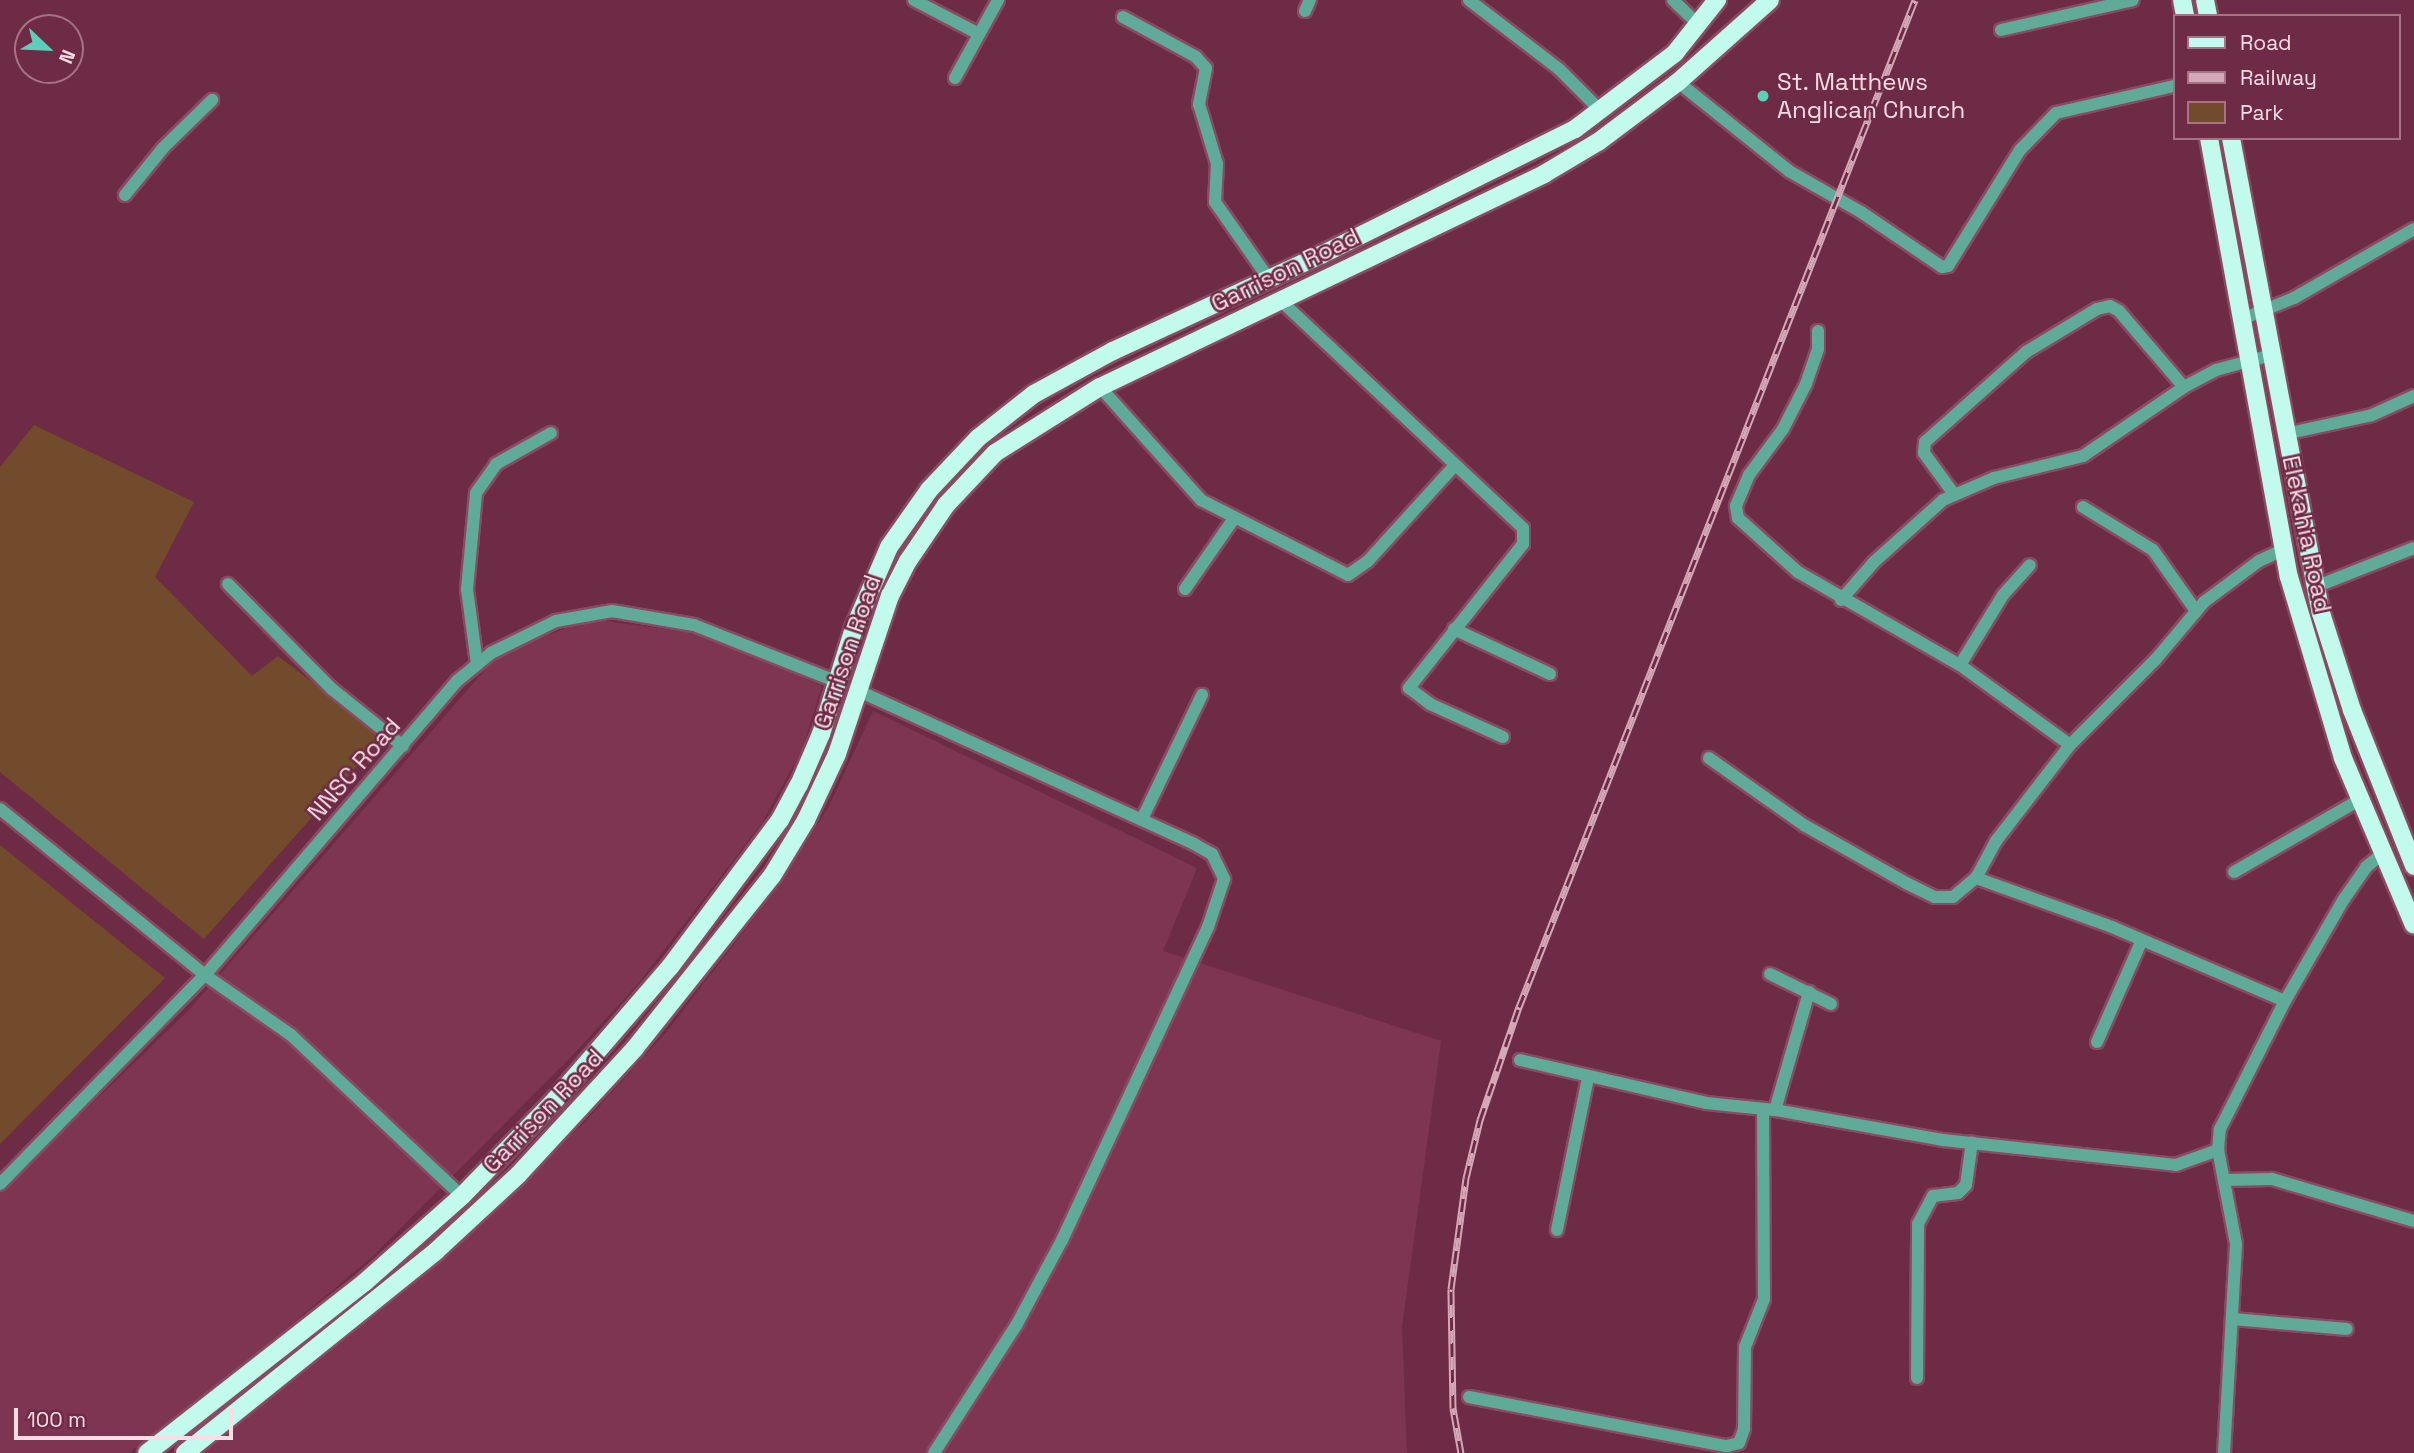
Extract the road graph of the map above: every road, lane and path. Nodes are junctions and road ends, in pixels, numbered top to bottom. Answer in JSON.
{"nodes":[{"id":1,"x":914,"y":0,"type":"edge"},
{"id":2,"x":998,"y":0,"type":"edge"},
{"id":3,"x":1469,"y":0,"type":"edge"},
{"id":4,"x":1673,"y":0,"type":"edge"},
{"id":5,"x":1717,"y":0,"type":"edge"},
{"id":6,"x":1770,"y":0,"type":"edge"},
{"id":7,"x":2133,"y":0,"type":"edge"},
{"id":8,"x":1123,"y":17,"type":"dead end"},
{"id":9,"x":1698,"y":24,"type":"junction"},
{"id":10,"x":2001,"y":30,"type":"dead end"},
{"id":11,"x":979,"y":34,"type":"junction"},
{"id":12,"x":955,"y":78,"type":"dead end"},
{"id":13,"x":1678,"y":82,"type":"junction"},
{"id":14,"x":2172,"y":86,"type":"edge"},
{"id":15,"x":212,"y":100,"type":"dead end"},
{"id":16,"x":1602,"y":111,"type":"junction"},
{"id":17,"x":2209,"y":140,"type":"edge"},
{"id":18,"x":2231,"y":140,"type":"edge"},
{"id":19,"x":125,"y":195,"type":"dead end"},
{"id":20,"x":2414,"y":229,"type":"edge"},
{"id":21,"x":1269,"y":279,"type":"junction"},
{"id":22,"x":1280,"y":300,"type":"junction"},
{"id":23,"x":2263,"y":313,"type":"junction"},
{"id":24,"x":2242,"y":319,"type":"junction"},
{"id":25,"x":1818,"y":331,"type":"dead end"},
{"id":26,"x":2271,"y":355,"type":"junction"},
{"id":27,"x":2248,"y":362,"type":"junction"},
{"id":28,"x":1100,"y":387,"type":"junction"},
{"id":29,"x":2184,"y":387,"type":"junction"},
{"id":30,"x":2414,"y":396,"type":"edge"},
{"id":31,"x":551,"y":433,"type":"dead end"},
{"id":32,"x":2285,"y":434,"type":"junction"},
{"id":33,"x":1454,"y":466,"type":"junction"},
{"id":34,"x":1954,"y":495,"type":"junction"},
{"id":35,"x":2083,"y":508,"type":"dead end"},
{"id":36,"x":1233,"y":520,"type":"junction"},
{"id":37,"x":2414,"y":548,"type":"edge"},
{"id":38,"x":2283,"y":550,"type":"junction"},
{"id":39,"x":2030,"y":565,"type":"dead end"},
{"id":40,"x":228,"y":584,"type":"dead end"},
{"id":41,"x":2315,"y":587,"type":"junction"},
{"id":42,"x":1185,"y":589,"type":"dead end"},
{"id":43,"x":1841,"y":600,"type":"junction"},
{"id":44,"x":2196,"y":611,"type":"junction"},
{"id":45,"x":1454,"y":629,"type":"junction"},
{"id":46,"x":477,"y":664,"type":"junction"},
{"id":47,"x":1960,"y":665,"type":"junction"},
{"id":48,"x":1550,"y":674,"type":"dead end"},
{"id":49,"x":838,"y":682,"type":"junction"},
{"id":50,"x":861,"y":692,"type":"junction"},
{"id":51,"x":1202,"y":695,"type":"dead end"},
{"id":52,"x":1503,"y":737,"type":"dead end"},
{"id":53,"x":2070,"y":745,"type":"junction"},
{"id":54,"x":402,"y":746,"type":"junction"},
{"id":55,"x":1709,"y":758,"type":"dead end"},
{"id":56,"x":2359,"y":800,"type":"junction"},
{"id":57,"x":0,"y":808,"type":"edge"},
{"id":58,"x":1142,"y":819,"type":"junction"},
{"id":59,"x":2381,"y":855,"type":"junction"},
{"id":60,"x":2414,"y":866,"type":"edge"},
{"id":61,"x":2234,"y":872,"type":"dead end"},
{"id":62,"x":1976,"y":878,"type":"junction"},
{"id":63,"x":2414,"y":925,"type":"edge"},
{"id":64,"x":2142,"y":940,"type":"junction"},
{"id":65,"x":1770,"y":974,"type":"dead end"},
{"id":66,"x":205,"y":975,"type":"junction"},
{"id":67,"x":1809,"y":992,"type":"junction"},
{"id":68,"x":2285,"y":1001,"type":"junction"},
{"id":69,"x":1831,"y":1004,"type":"dead end"},
{"id":70,"x":2097,"y":1042,"type":"dead end"},
{"id":71,"x":1520,"y":1060,"type":"dead end"},
{"id":72,"x":1588,"y":1078,"type":"junction"},
{"id":73,"x":1769,"y":1110,"type":"junction"},
{"id":74,"x":1972,"y":1142,"type":"junction"},
{"id":75,"x":2218,"y":1150,"type":"junction"},
{"id":76,"x":2225,"y":1180,"type":"junction"},
{"id":77,"x":0,"y":1184,"type":"edge"},
{"id":78,"x":461,"y":1196,"type":"junction"},
{"id":79,"x":2414,"y":1221,"type":"edge"},
{"id":80,"x":1557,"y":1230,"type":"dead end"},
{"id":81,"x":2233,"y":1319,"type":"junction"},
{"id":82,"x":2347,"y":1329,"type":"dead end"},
{"id":83,"x":1917,"y":1378,"type":"dead end"},
{"id":84,"x":1469,"y":1397,"type":"dead end"},
{"id":85,"x":147,"y":1453,"type":"edge"},
{"id":86,"x":185,"y":1453,"type":"edge"},
{"id":87,"x":934,"y":1453,"type":"edge"},
{"id":88,"x":2224,"y":1453,"type":"edge"}],
"edges":[{"from":1,"to":11,"type":"street"},
{"from":2,"to":11,"type":"street"},
{"from":3,"to":16,"type":"street"},
{"from":4,"to":9,"type":"street"},
{"from":5,"to":9,"type":"main road","name":"Garrison Road"},
{"from":6,"to":13,"type":"main road","name":"Garrison Road"},
{"from":7,"to":10,"type":"street"},
{"from":8,"to":21,"type":"street"},
{"from":9,"to":16,"type":"main road","name":"Garrison Road"},
{"from":11,"to":12,"type":"street"},
{"from":13,"to":14,"type":"street"},
{"from":13,"to":22,"type":"main road","name":"Garrison Road"},
{"from":15,"to":19,"type":"street"},
{"from":16,"to":21,"type":"main road","name":"Garrison Road"},
{"from":17,"to":24,"type":"main road","name":"Elekahia Road"},
{"from":18,"to":23,"type":"main road","name":"Elekahia Road"},
{"from":20,"to":23,"type":"street"},
{"from":21,"to":49,"type":"main road","name":"Garrison Road"},
{"from":22,"to":28,"type":"main road","name":"Garrison Road"},
{"from":22,"to":33,"type":"street"},
{"from":23,"to":24,"type":"street"},
{"from":23,"to":26,"type":"main road","name":"Elekahia Road"},
{"from":24,"to":27,"type":"main road","name":"Elekahia Road"},
{"from":25,"to":43,"type":"street"},
{"from":26,"to":27,"type":"street"},
{"from":26,"to":32,"type":"main road","name":"Elekahia Road"},
{"from":27,"to":29,"type":"street"},
{"from":27,"to":38,"type":"main road","name":"Elekahia Road"},
{"from":28,"to":36,"type":"street"},
{"from":28,"to":50,"type":"main road","name":"Garrison Road"},
{"from":29,"to":34,"type":"street"},
{"from":29,"to":34,"type":"street"},
{"from":30,"to":32,"type":"street"},
{"from":31,"to":46,"type":"street"},
{"from":32,"to":41,"type":"main road","name":"Elekahia Road"},
{"from":33,"to":36,"type":"street"},
{"from":33,"to":45,"type":"street"},
{"from":34,"to":43,"type":"street"},
{"from":35,"to":44,"type":"street"},
{"from":36,"to":42,"type":"street"},
{"from":37,"to":41,"type":"street"},
{"from":38,"to":44,"type":"street"},
{"from":38,"to":56,"type":"main road","name":"Elekahia Road"},
{"from":39,"to":47,"type":"street"},
{"from":40,"to":54,"type":"street"},
{"from":41,"to":60,"type":"main road","name":"Elekahia Road"},
{"from":43,"to":47,"type":"street"},
{"from":44,"to":53,"type":"street"},
{"from":45,"to":48,"type":"street"},
{"from":45,"to":52,"type":"street"},
{"from":46,"to":49,"type":"street","name":"NNSC Road"},
{"from":46,"to":54,"type":"street","name":"NNSC Road"},
{"from":47,"to":53,"type":"street"},
{"from":49,"to":78,"type":"main road","name":"Garrison Road"},
{"from":50,"to":58,"type":"street"},
{"from":50,"to":86,"type":"main road","name":"Garrison Road"},
{"from":51,"to":58,"type":"street"},
{"from":53,"to":62,"type":"street"},
{"from":54,"to":66,"type":"street","name":"NNSC Road"},
{"from":55,"to":62,"type":"street"},
{"from":56,"to":59,"type":"main road","name":"Elekahia Road"},
{"from":56,"to":61,"type":"street"},
{"from":57,"to":66,"type":"street"},
{"from":58,"to":87,"type":"street"},
{"from":59,"to":63,"type":"main road","name":"Elekahia Road"},
{"from":59,"to":68,"type":"street"},
{"from":62,"to":64,"type":"street"},
{"from":64,"to":68,"type":"street"},
{"from":64,"to":70,"type":"street"},
{"from":65,"to":67,"type":"street"},
{"from":66,"to":77,"type":"street","name":"NNSC Road"},
{"from":66,"to":78,"type":"street"},
{"from":67,"to":69,"type":"street"},
{"from":67,"to":73,"type":"street"},
{"from":68,"to":75,"type":"street"},
{"from":71,"to":72,"type":"street"},
{"from":72,"to":73,"type":"street"},
{"from":72,"to":80,"type":"street"},
{"from":73,"to":74,"type":"street"},
{"from":73,"to":84,"type":"street"},
{"from":74,"to":75,"type":"street"},
{"from":74,"to":83,"type":"street"},
{"from":75,"to":76,"type":"street"},
{"from":76,"to":79,"type":"street"},
{"from":76,"to":81,"type":"street"},
{"from":78,"to":85,"type":"main road","name":"Garrison Road"},
{"from":81,"to":82,"type":"street"},
{"from":81,"to":88,"type":"street"}]}
